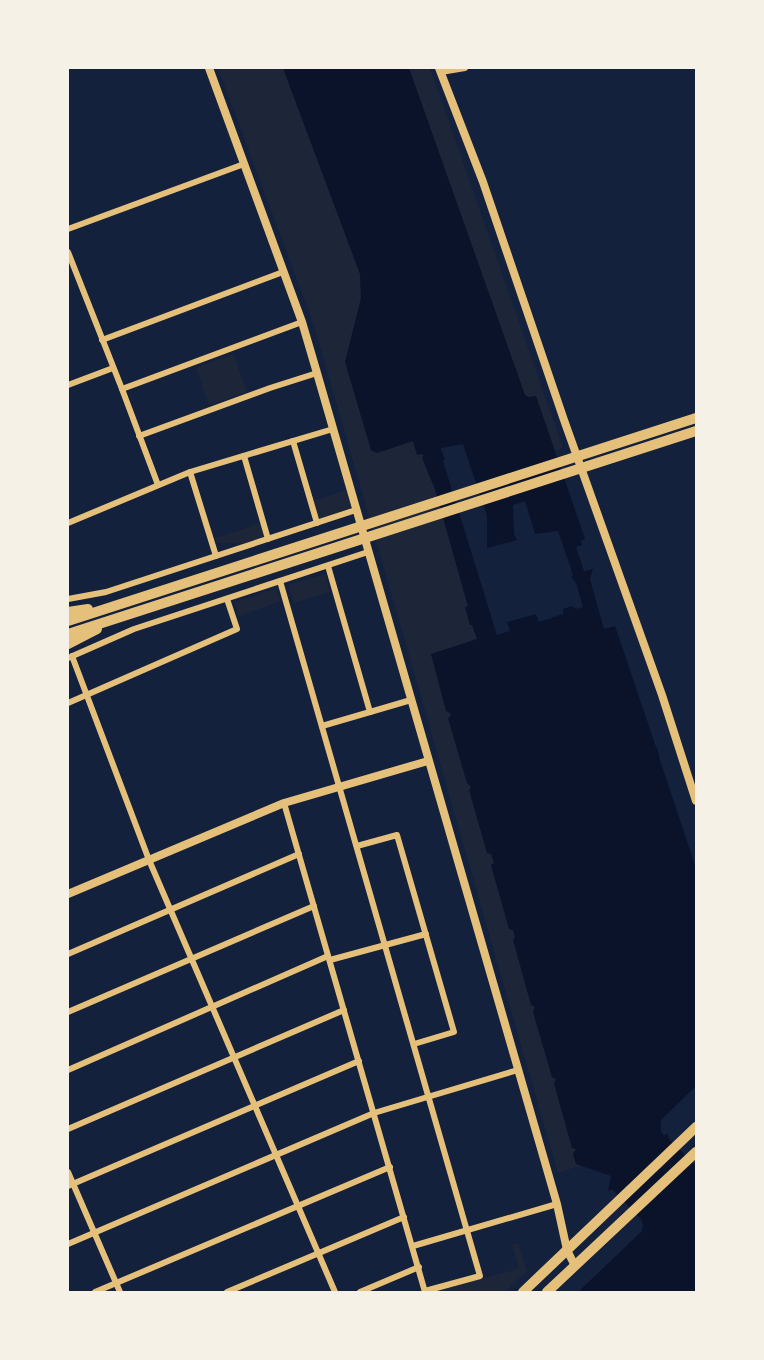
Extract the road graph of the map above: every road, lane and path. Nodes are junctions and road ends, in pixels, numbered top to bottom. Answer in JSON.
{"nodes":[{"id":1,"x":209,"y":68,"type":"edge"},
{"id":2,"x":465,"y":68,"type":"edge"},
{"id":3,"x":440,"y":70,"type":"edge"},
{"id":4,"x":244,"y":164,"type":"junction"},
{"id":5,"x":68,"y":229,"type":"edge"},
{"id":6,"x":68,"y":252,"type":"edge"},
{"id":7,"x":283,"y":272,"type":"junction"},
{"id":8,"x":302,"y":322,"type":"junction"},
{"id":9,"x":102,"y":340,"type":"junction"},
{"id":10,"x":113,"y":369,"type":"junction"},
{"id":11,"x":317,"y":373,"type":"junction"},
{"id":12,"x":68,"y":385,"type":"edge"},
{"id":13,"x":122,"y":389,"type":"junction"},
{"id":14,"x":696,"y":418,"type":"edge"},
{"id":15,"x":333,"y":429,"type":"junction"},
{"id":16,"x":696,"y":431,"type":"edge"},
{"id":17,"x":140,"y":436,"type":"junction"},
{"id":18,"x":293,"y":441,"type":"junction"},
{"id":19,"x":244,"y":456,"type":"junction"},
{"id":20,"x":190,"y":472,"type":"junction"},
{"id":21,"x":158,"y":485,"type":"junction"},
{"id":22,"x":356,"y":510,"type":"junction"},
{"id":23,"x":68,"y":523,"type":"edge"},
{"id":24,"x":317,"y":523,"type":"junction"},
{"id":25,"x":268,"y":539,"type":"junction"},
{"id":26,"x":368,"y":552,"type":"junction"},
{"id":27,"x":216,"y":556,"type":"junction"},
{"id":28,"x":327,"y":566,"type":"junction"},
{"id":29,"x":280,"y":581,"type":"junction"},
{"id":30,"x":68,"y":599,"type":"edge"},
{"id":31,"x":226,"y":599,"type":"junction"},
{"id":32,"x":117,"y":605,"type":"junction"},
{"id":33,"x":68,"y":612,"type":"edge"},
{"id":34,"x":121,"y":616,"type":"junction"},
{"id":35,"x":68,"y":621,"type":"edge"},
{"id":36,"x":68,"y":634,"type":"edge"},
{"id":37,"x":68,"y":644,"type":"edge"},
{"id":38,"x":70,"y":657,"type":"edge"},
{"id":39,"x":85,"y":695,"type":"junction"},
{"id":40,"x":411,"y":700,"type":"junction"},
{"id":41,"x":68,"y":703,"type":"edge"},
{"id":42,"x":370,"y":712,"type":"junction"},
{"id":43,"x":322,"y":726,"type":"junction"},
{"id":44,"x":428,"y":761,"type":"junction"},
{"id":45,"x":339,"y":787,"type":"junction"},
{"id":46,"x":696,"y":801,"type":"edge"},
{"id":47,"x":284,"y":802,"type":"junction"},
{"id":48,"x":357,"y":846,"type":"junction"},
{"id":49,"x":299,"y":854,"type":"junction"},
{"id":50,"x":149,"y":861,"type":"junction"},
{"id":51,"x":68,"y":894,"type":"edge"},
{"id":52,"x":314,"y":906,"type":"junction"},
{"id":53,"x":170,"y":910,"type":"junction"},
{"id":54,"x":426,"y":934,"type":"junction"},
{"id":55,"x":385,"y":945,"type":"junction"},
{"id":56,"x":68,"y":954,"type":"edge"},
{"id":57,"x":329,"y":958,"type":"junction"},
{"id":58,"x":191,"y":959,"type":"junction"},
{"id":59,"x":212,"y":1007,"type":"junction"},
{"id":60,"x":344,"y":1010,"type":"junction"},
{"id":61,"x":68,"y":1012,"type":"edge"},
{"id":62,"x":414,"y":1044,"type":"junction"},
{"id":63,"x":234,"y":1057,"type":"junction"},
{"id":64,"x":359,"y":1061,"type":"junction"},
{"id":65,"x":68,"y":1070,"type":"edge"},
{"id":66,"x":518,"y":1070,"type":"junction"},
{"id":67,"x":429,"y":1097,"type":"junction"},
{"id":68,"x":255,"y":1106,"type":"junction"},
{"id":69,"x":374,"y":1113,"type":"junction"},
{"id":70,"x":696,"y":1127,"type":"edge"},
{"id":71,"x":68,"y":1129,"type":"edge"},
{"id":72,"x":696,"y":1152,"type":"edge"},
{"id":73,"x":276,"y":1155,"type":"junction"},
{"id":74,"x":390,"y":1167,"type":"junction"},
{"id":75,"x":68,"y":1172,"type":"edge"},
{"id":76,"x":70,"y":1185,"type":"edge"},
{"id":77,"x":557,"y":1204,"type":"junction"},
{"id":78,"x":298,"y":1206,"type":"junction"},
{"id":79,"x":404,"y":1216,"type":"junction"},
{"id":80,"x":467,"y":1230,"type":"junction"},
{"id":81,"x":94,"y":1232,"type":"junction"},
{"id":82,"x":68,"y":1244,"type":"edge"},
{"id":83,"x":413,"y":1246,"type":"junction"},
{"id":84,"x":567,"y":1250,"type":"junction"},
{"id":85,"x":318,"y":1253,"type":"junction"},
{"id":86,"x":575,"y":1266,"type":"junction"},
{"id":87,"x":419,"y":1267,"type":"junction"},
{"id":88,"x":116,"y":1284,"type":"junction"},
{"id":89,"x":425,"y":1292,"type":"edge"},
{"id":90,"x":95,"y":1293,"type":"edge"},
{"id":91,"x":120,"y":1293,"type":"edge"},
{"id":92,"x":227,"y":1293,"type":"edge"},
{"id":93,"x":335,"y":1293,"type":"edge"},
{"id":94,"x":360,"y":1293,"type":"edge"},
{"id":95,"x":523,"y":1293,"type":"edge"},
{"id":96,"x":547,"y":1293,"type":"edge"}],
"edges":[{"from":1,"to":4,"type":"street"},
{"from":2,"to":3,"type":"street"},
{"from":3,"to":46,"type":"street"},
{"from":4,"to":5,"type":"street"},
{"from":4,"to":7,"type":"street"},
{"from":6,"to":9,"type":"street"},
{"from":7,"to":8,"type":"street"},
{"from":7,"to":9,"type":"street"},
{"from":8,"to":11,"type":"street"},
{"from":8,"to":13,"type":"street"},
{"from":9,"to":10,"type":"street"},
{"from":10,"to":12,"type":"street"},
{"from":10,"to":13,"type":"street"},
{"from":11,"to":15,"type":"street"},
{"from":11,"to":17,"type":"street"},
{"from":13,"to":17,"type":"street"},
{"from":14,"to":32,"type":"main road"},
{"from":15,"to":18,"type":"street"},
{"from":15,"to":22,"type":"street"},
{"from":16,"to":34,"type":"main road"},
{"from":17,"to":21,"type":"street"},
{"from":18,"to":19,"type":"street"},
{"from":18,"to":24,"type":"street"},
{"from":19,"to":20,"type":"street"},
{"from":19,"to":25,"type":"street"},
{"from":20,"to":21,"type":"street"},
{"from":20,"to":27,"type":"street"},
{"from":21,"to":23,"type":"street"},
{"from":22,"to":24,"type":"street"},
{"from":22,"to":26,"type":"street"},
{"from":24,"to":25,"type":"street"},
{"from":25,"to":27,"type":"street"},
{"from":26,"to":28,"type":"street"},
{"from":26,"to":40,"type":"street"},
{"from":27,"to":30,"type":"street"},
{"from":28,"to":29,"type":"street"},
{"from":28,"to":42,"type":"street"},
{"from":29,"to":31,"type":"street"},
{"from":29,"to":43,"type":"street"},
{"from":31,"to":38,"type":"street"},
{"from":31,"to":39,"type":"street"},
{"from":32,"to":33,"type":"main road"},
{"from":32,"to":35,"type":"main road"},
{"from":34,"to":36,"type":"main road"},
{"from":34,"to":37,"type":"main road"},
{"from":38,"to":39,"type":"street"},
{"from":39,"to":41,"type":"street"},
{"from":39,"to":50,"type":"street"},
{"from":40,"to":42,"type":"street"},
{"from":40,"to":44,"type":"street"},
{"from":42,"to":43,"type":"street"},
{"from":43,"to":45,"type":"street"},
{"from":44,"to":45,"type":"street"},
{"from":44,"to":66,"type":"street"},
{"from":45,"to":47,"type":"street"},
{"from":45,"to":48,"type":"street"},
{"from":47,"to":49,"type":"street"},
{"from":47,"to":50,"type":"street"},
{"from":48,"to":54,"type":"street"},
{"from":48,"to":55,"type":"street"},
{"from":49,"to":52,"type":"street"},
{"from":49,"to":53,"type":"street"},
{"from":50,"to":51,"type":"street"},
{"from":50,"to":53,"type":"street"},
{"from":52,"to":57,"type":"street"},
{"from":52,"to":58,"type":"street"},
{"from":53,"to":56,"type":"street"},
{"from":53,"to":58,"type":"street"},
{"from":54,"to":55,"type":"street"},
{"from":54,"to":62,"type":"street"},
{"from":55,"to":57,"type":"street"},
{"from":55,"to":62,"type":"street"},
{"from":57,"to":59,"type":"street"},
{"from":57,"to":60,"type":"street"},
{"from":58,"to":59,"type":"street"},
{"from":58,"to":61,"type":"street"},
{"from":59,"to":63,"type":"street"},
{"from":59,"to":65,"type":"street"},
{"from":60,"to":63,"type":"street"},
{"from":60,"to":64,"type":"street"},
{"from":62,"to":67,"type":"street"},
{"from":63,"to":68,"type":"street"},
{"from":63,"to":71,"type":"street"},
{"from":64,"to":68,"type":"street"},
{"from":64,"to":69,"type":"street"},
{"from":66,"to":67,"type":"street"},
{"from":66,"to":77,"type":"street"},
{"from":67,"to":69,"type":"street"},
{"from":67,"to":80,"type":"street"},
{"from":68,"to":73,"type":"street"},
{"from":68,"to":76,"type":"street"},
{"from":69,"to":73,"type":"street"},
{"from":69,"to":74,"type":"street"},
{"from":70,"to":84,"type":"main road"},
{"from":72,"to":86,"type":"main road"},
{"from":73,"to":78,"type":"street"},
{"from":73,"to":81,"type":"street"},
{"from":74,"to":78,"type":"street"},
{"from":74,"to":79,"type":"street"},
{"from":75,"to":76,"type":"street"},
{"from":76,"to":81,"type":"street"},
{"from":77,"to":80,"type":"street"},
{"from":77,"to":84,"type":"street"},
{"from":78,"to":85,"type":"street"},
{"from":78,"to":88,"type":"street"},
{"from":79,"to":83,"type":"street"},
{"from":79,"to":85,"type":"street"},
{"from":80,"to":83,"type":"street"},
{"from":80,"to":89,"type":"street"},
{"from":81,"to":82,"type":"street"},
{"from":81,"to":88,"type":"street"},
{"from":83,"to":87,"type":"street"},
{"from":84,"to":86,"type":"street"},
{"from":84,"to":95,"type":"main road"},
{"from":85,"to":92,"type":"street"},
{"from":85,"to":93,"type":"street"},
{"from":86,"to":96,"type":"main road"},
{"from":87,"to":89,"type":"street"},
{"from":87,"to":94,"type":"street"},
{"from":88,"to":90,"type":"street"},
{"from":88,"to":91,"type":"street"}]}
